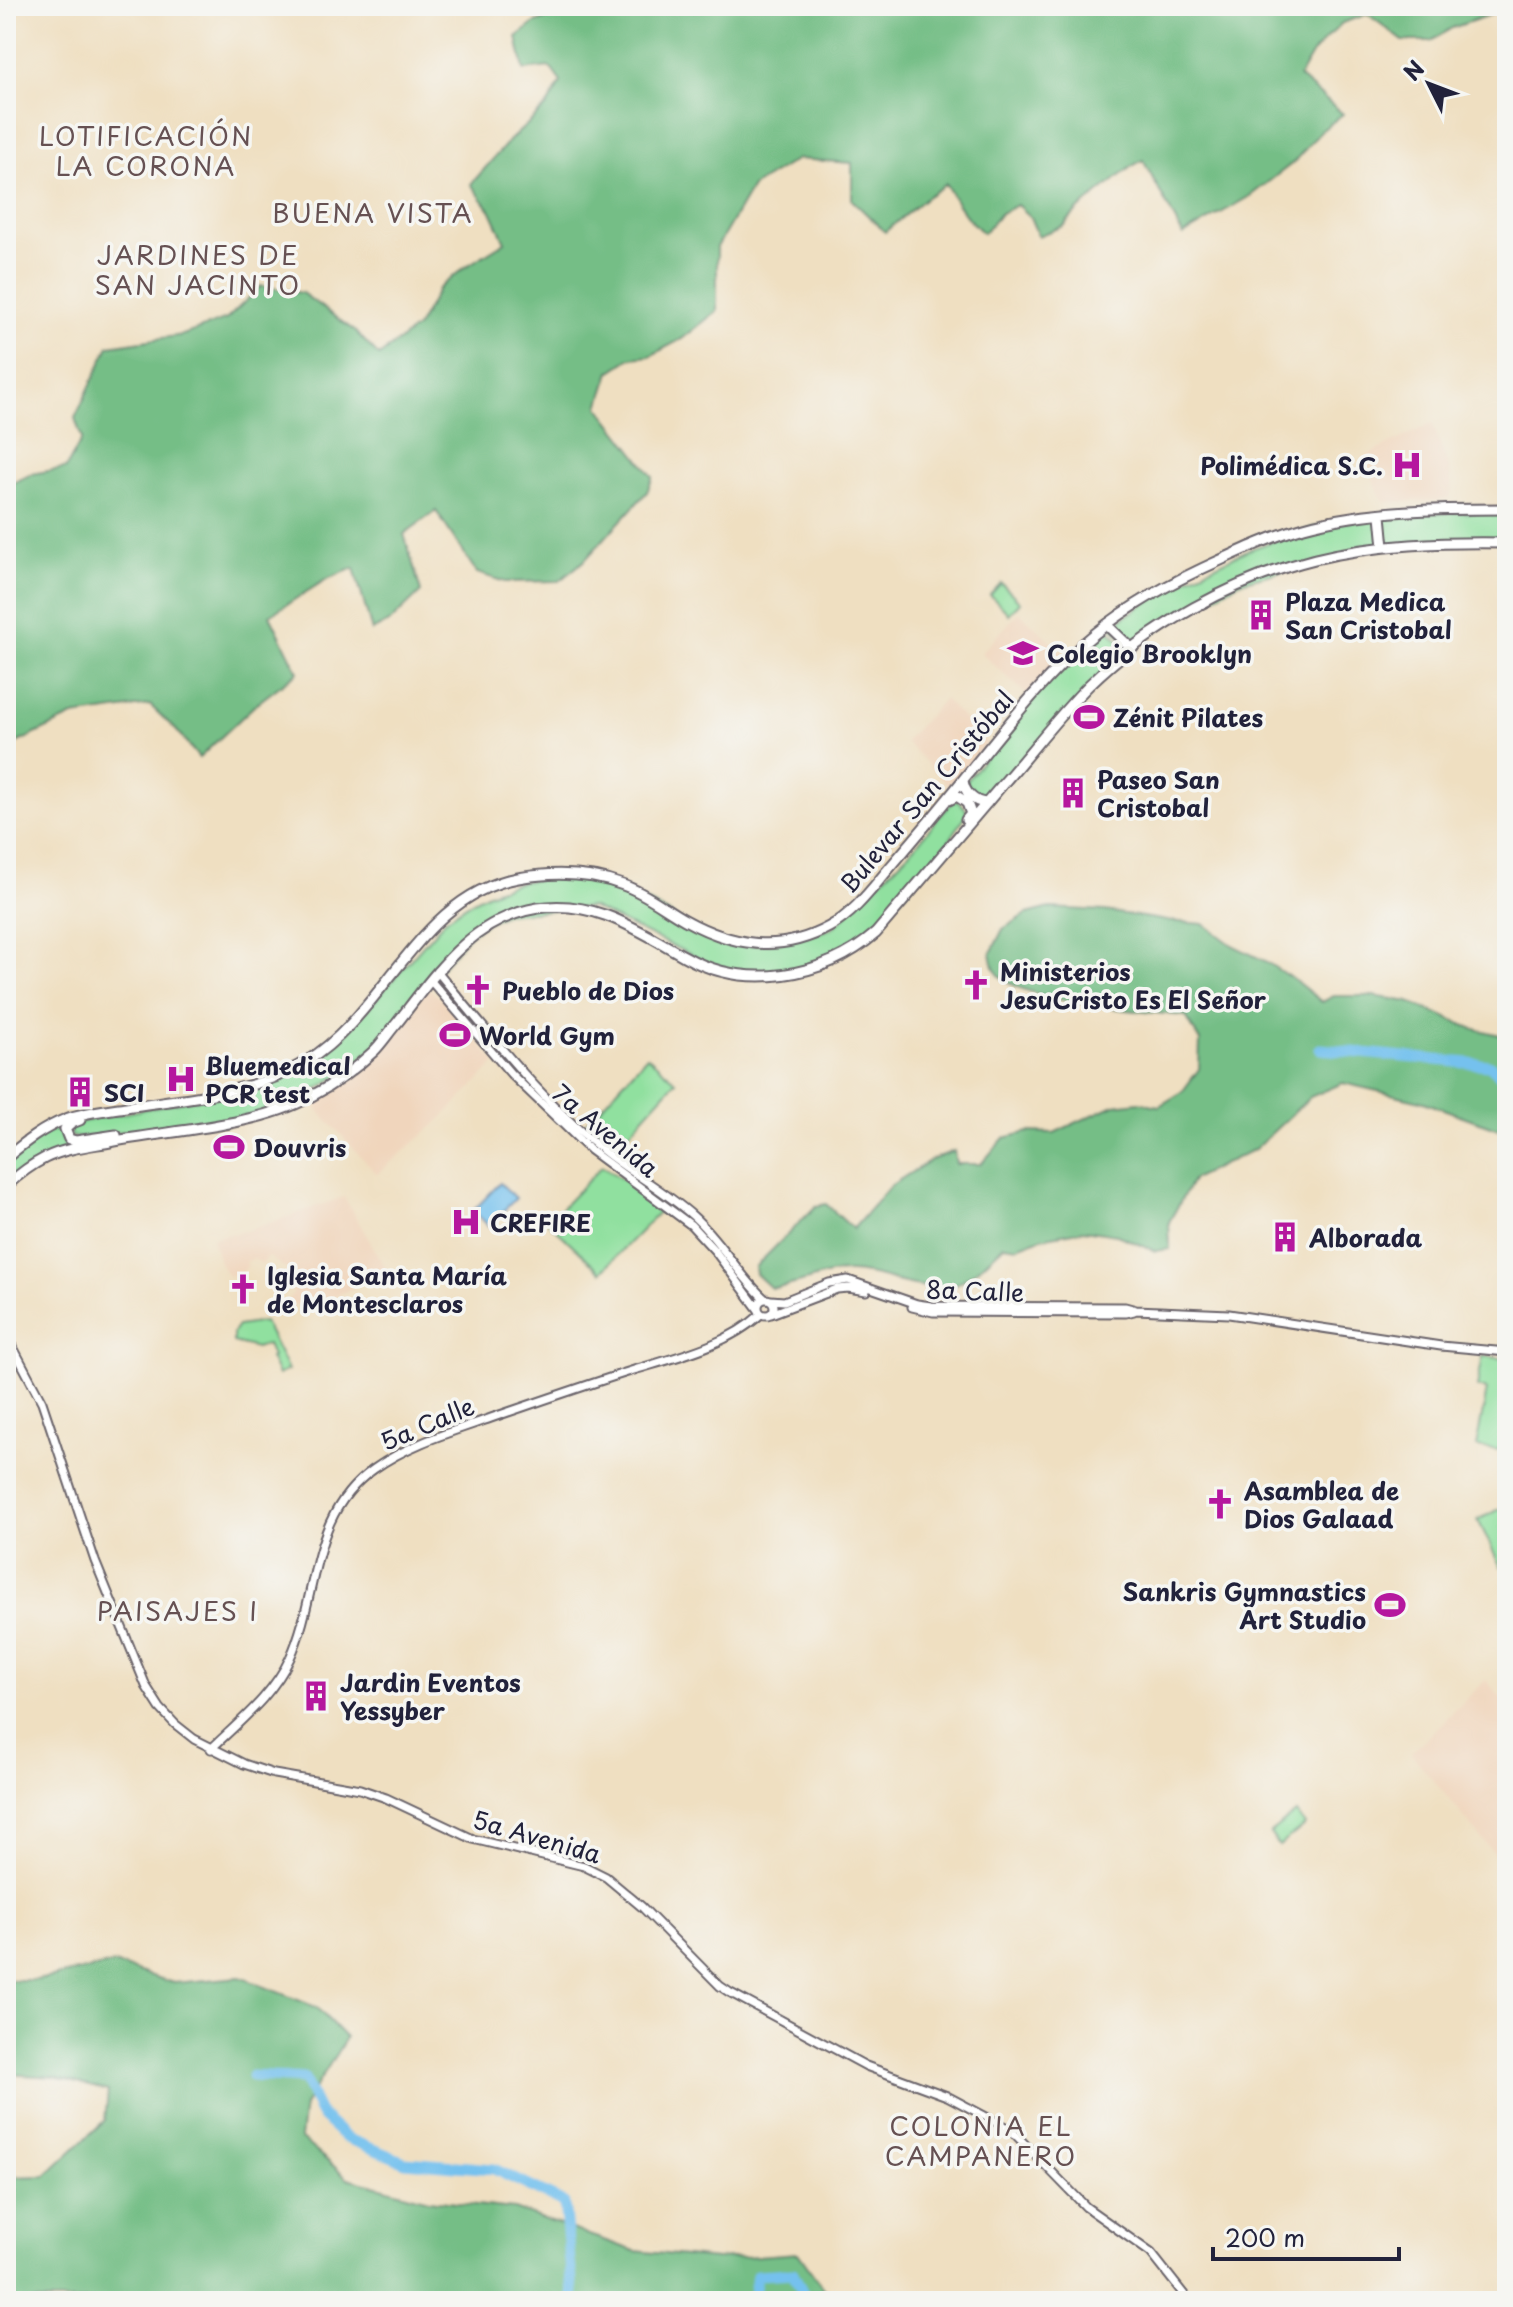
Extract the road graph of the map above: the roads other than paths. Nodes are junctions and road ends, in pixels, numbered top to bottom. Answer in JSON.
{"nodes":[{"id":1,"x":1507,"y":509,"type":"edge"},
{"id":2,"x":1381,"y":515,"type":"junction"},
{"id":3,"x":1507,"y":543,"type":"edge"},
{"id":4,"x":1384,"y":547,"type":"junction"},
{"id":5,"x":1108,"y":626,"type":"junction"},
{"id":6,"x":1132,"y":649,"type":"junction"},
{"id":7,"x":963,"y":780,"type":"junction"},
{"id":8,"x":987,"y":803,"type":"junction"},
{"id":9,"x":941,"y":806,"type":"junction"},
{"id":10,"x":941,"y":855,"type":"junction"},
{"id":11,"x":437,"y":971,"type":"junction"},
{"id":12,"x":430,"y":980,"type":"junction"},
{"id":13,"x":482,"y":1025,"type":"junction"},
{"id":14,"x":474,"y":1033,"type":"junction"},
{"id":15,"x":181,"y":1098,"type":"junction"},
{"id":16,"x":202,"y":1126,"type":"junction"},
{"id":17,"x":6,"y":1158,"type":"edge"},
{"id":18,"x":6,"y":1186,"type":"edge"},
{"id":19,"x":835,"y":1282,"type":"junction"},
{"id":20,"x":859,"y":1289,"type":"junction"},
{"id":21,"x":870,"y":1290,"type":"junction"},
{"id":22,"x":768,"y":1300,"type":"junction"},
{"id":23,"x":759,"y":1311,"type":"junction"},
{"id":24,"x":771,"y":1314,"type":"junction"},
{"id":25,"x":6,"y":1334,"type":"edge"},
{"id":26,"x":1507,"y":1352,"type":"edge"},
{"id":27,"x":211,"y":1749,"type":"junction"},
{"id":28,"x":1189,"y":2301,"type":"edge"}],
"edges":[{"from":1,"to":2,"type":"main road","name":"Bulevar San Cristóbal"},
{"from":2,"to":4,"type":"main road"},
{"from":2,"to":5,"type":"main road","name":"Bulevar San Cristóbal"},
{"from":3,"to":4,"type":"main road"},
{"from":4,"to":6,"type":"main road"},
{"from":5,"to":6,"type":"main road"},
{"from":5,"to":7,"type":"main road","name":"Bulevar San Cristóbal"},
{"from":6,"to":8,"type":"main road"},
{"from":7,"to":8,"type":"main road"},
{"from":7,"to":9,"type":"main road","name":"Bulevar San Cristóbal"},
{"from":8,"to":10,"type":"main road"},
{"from":9,"to":10,"type":"main road"},
{"from":9,"to":15,"type":"main road","name":"Bulevar San Cristóbal"},
{"from":10,"to":11,"type":"main road"},
{"from":11,"to":12,"type":"main road"},
{"from":11,"to":13,"type":"street","name":"7a Avenida"},
{"from":12,"to":14,"type":"street","name":"7a Avenida"},
{"from":12,"to":16,"type":"main road"},
{"from":13,"to":14,"type":"street"},
{"from":13,"to":22,"type":"street","name":"7a Avenida"},
{"from":14,"to":23,"type":"street","name":"7a Avenida"},
{"from":15,"to":16,"type":"main road"},
{"from":15,"to":17,"type":"main road","name":"Bulevar San Cristóbal"},
{"from":16,"to":18,"type":"main road"},
{"from":19,"to":20,"type":"street"},
{"from":19,"to":21,"type":"street","name":"8a Calle"},
{"from":19,"to":22,"type":"street","name":"8a Calle"},
{"from":20,"to":21,"type":"street","name":"8a Calle"},
{"from":20,"to":24,"type":"street","name":"8a Calle"},
{"from":21,"to":26,"type":"street","name":"8a Calle"},
{"from":22,"to":23,"type":"street"},
{"from":22,"to":24,"type":"street"},
{"from":23,"to":24,"type":"street"},
{"from":23,"to":27,"type":"street","name":"5a Calle"},
{"from":25,"to":27,"type":"street","name":"5a Avenida"},
{"from":27,"to":28,"type":"street","name":"5a Avenida"}]}
